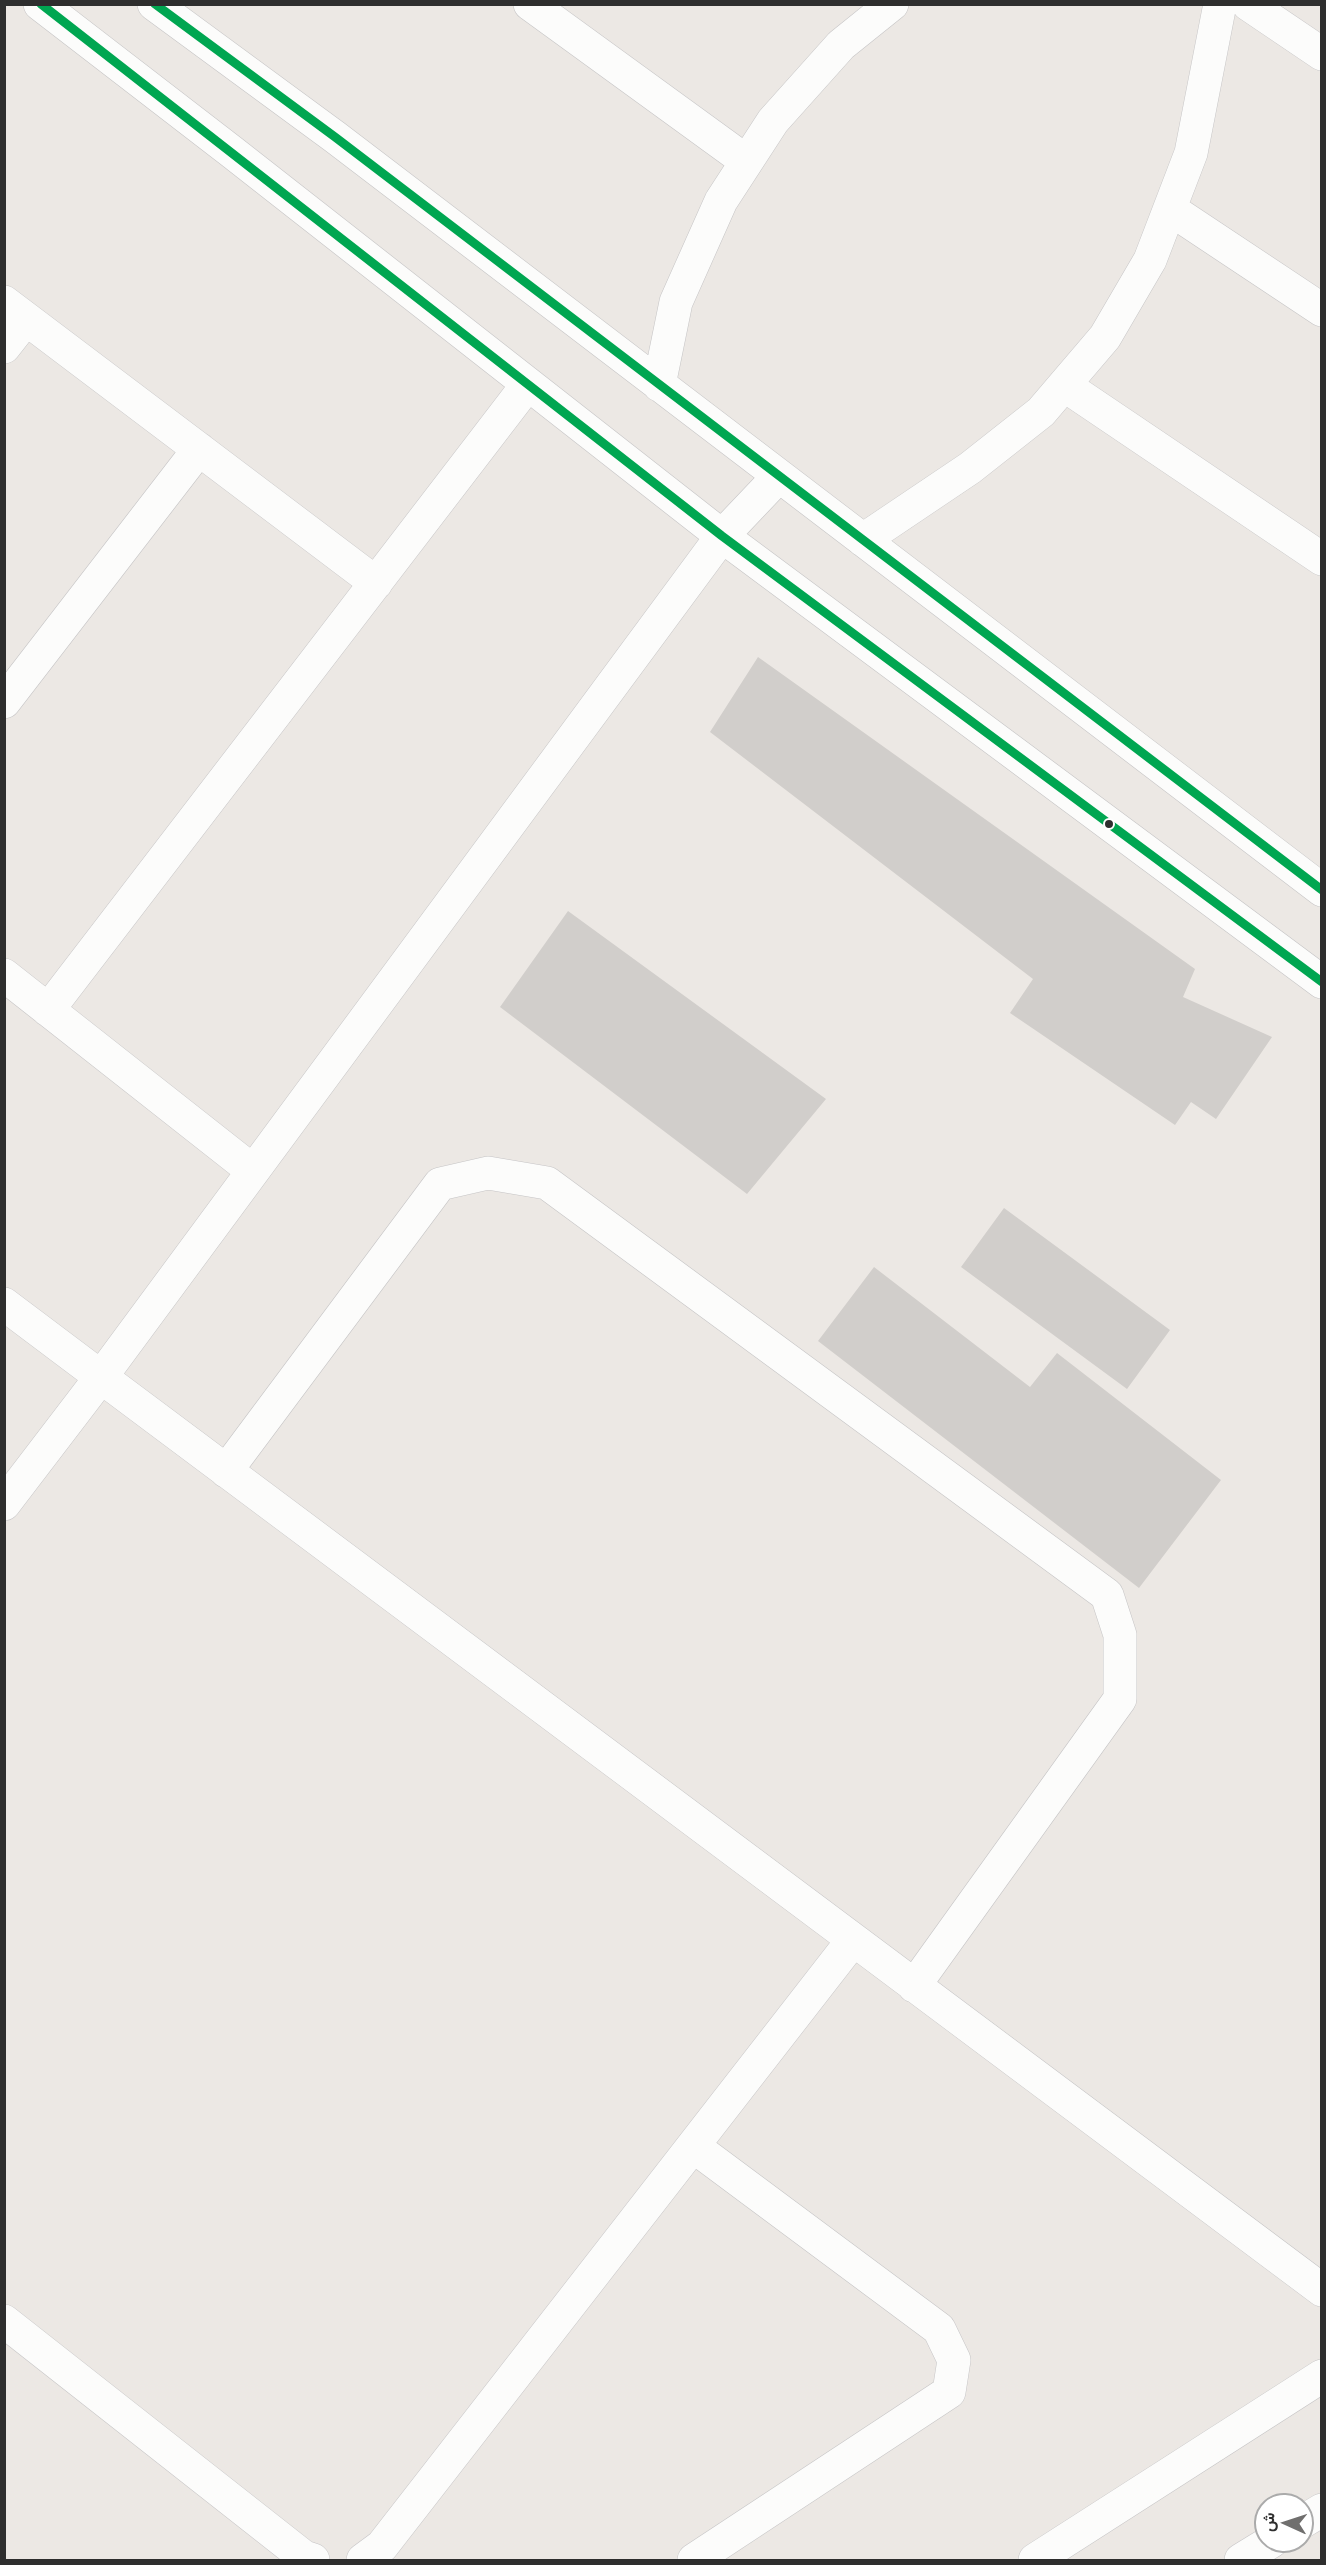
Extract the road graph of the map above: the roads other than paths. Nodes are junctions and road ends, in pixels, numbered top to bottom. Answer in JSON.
{"nodes":[{"id":1,"x":40,"y":4,"type":"edge"},
{"id":2,"x":154,"y":4,"type":"edge"},
{"id":3,"x":530,"y":4,"type":"edge"},
{"id":4,"x":1220,"y":4,"type":"edge"},
{"id":5,"x":1248,"y":4,"type":"edge"},
{"id":6,"x":884,"y":6,"type":"edge"},
{"id":7,"x":1322,"y":54,"type":"edge"},
{"id":8,"x":746,"y":161,"type":"junction"},
{"id":9,"x":1170,"y":209,"type":"junction"},
{"id":10,"x":15,"y":310,"type":"edge"},
{"id":11,"x":1322,"y":310,"type":"edge"},
{"id":12,"x":4,"y":347,"type":"edge"},
{"id":13,"x":528,"y":384,"type":"junction"},
{"id":14,"x":659,"y":385,"type":"junction"},
{"id":15,"x":1064,"y":385,"type":"junction"},
{"id":16,"x":199,"y":449,"type":"junction"},
{"id":17,"x":779,"y":476,"type":"junction"},
{"id":18,"x":722,"y":536,"type":"junction"},
{"id":19,"x":863,"y":540,"type":"junction"},
{"id":20,"x":1322,"y":559,"type":"edge"},
{"id":21,"x":376,"y":583,"type":"junction"},
{"id":22,"x":4,"y":702,"type":"edge"},
{"id":23,"x":1322,"y":890,"type":"edge"},
{"id":24,"x":4,"y":975,"type":"edge"},
{"id":25,"x":1322,"y":982,"type":"edge"},
{"id":26,"x":48,"y":1010,"type":"junction"},
{"id":27,"x":253,"y":1171,"type":"junction"},
{"id":28,"x":4,"y":1304,"type":"edge"},
{"id":29,"x":101,"y":1377,"type":"junction"},
{"id":30,"x":226,"y":1471,"type":"junction"},
{"id":31,"x":4,"y":1504,"type":"edge"},
{"id":32,"x":853,"y":1940,"type":"junction"},
{"id":33,"x":914,"y":1986,"type":"junction"},
{"id":34,"x":693,"y":2146,"type":"junction"},
{"id":35,"x":1322,"y":2290,"type":"edge"},
{"id":36,"x":4,"y":2321,"type":"edge"},
{"id":37,"x":1322,"y":2376,"type":"edge"},
{"id":38,"x":1254,"y":2552,"type":"edge"},
{"id":39,"x":313,"y":2560,"type":"edge"},
{"id":40,"x":363,"y":2560,"type":"edge"},
{"id":41,"x":694,"y":2560,"type":"edge"},
{"id":42,"x":1035,"y":2560,"type":"edge"},
{"id":43,"x":1241,"y":2560,"type":"edge"}],
"edges":[{"from":1,"to":13,"type":"street"},
{"from":2,"to":14,"type":"street"},
{"from":3,"to":8,"type":"street"},
{"from":4,"to":9,"type":"street"},
{"from":5,"to":7,"type":"street"},
{"from":6,"to":8,"type":"street"},
{"from":8,"to":14,"type":"street"},
{"from":9,"to":11,"type":"street"},
{"from":9,"to":15,"type":"street"},
{"from":10,"to":12,"type":"street"},
{"from":10,"to":16,"type":"street"},
{"from":13,"to":18,"type":"street"},
{"from":13,"to":21,"type":"street"},
{"from":14,"to":17,"type":"street"},
{"from":15,"to":19,"type":"street"},
{"from":15,"to":20,"type":"street"},
{"from":16,"to":21,"type":"street"},
{"from":16,"to":22,"type":"street"},
{"from":17,"to":18,"type":"street"},
{"from":17,"to":19,"type":"street"},
{"from":18,"to":25,"type":"street"},
{"from":18,"to":27,"type":"street"},
{"from":19,"to":23,"type":"street"},
{"from":21,"to":26,"type":"street"},
{"from":24,"to":26,"type":"street"},
{"from":26,"to":27,"type":"street"},
{"from":27,"to":29,"type":"street"},
{"from":28,"to":29,"type":"street"},
{"from":29,"to":30,"type":"street"},
{"from":29,"to":31,"type":"street"},
{"from":30,"to":32,"type":"street"},
{"from":30,"to":33,"type":"street"},
{"from":32,"to":33,"type":"street"},
{"from":32,"to":34,"type":"street"},
{"from":33,"to":35,"type":"street"},
{"from":34,"to":40,"type":"street"},
{"from":34,"to":41,"type":"street"},
{"from":36,"to":39,"type":"street"},
{"from":37,"to":42,"type":"street"},
{"from":38,"to":43,"type":"street"}]}
